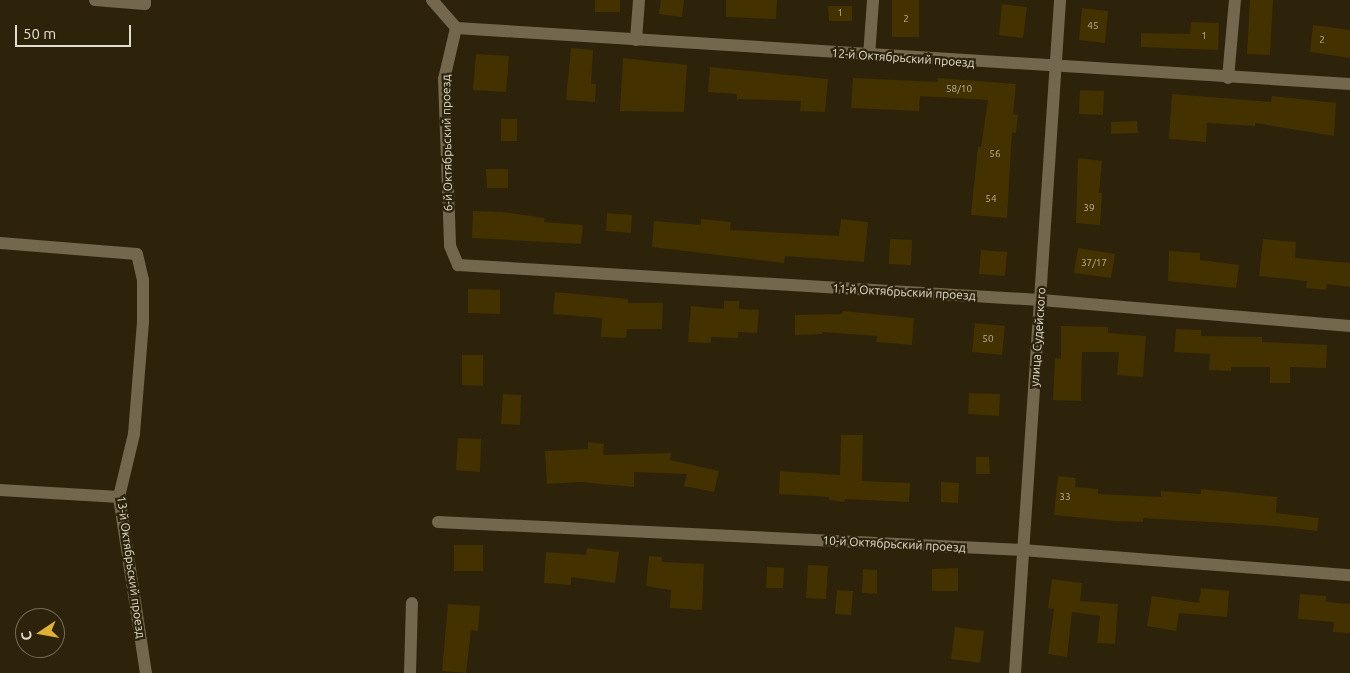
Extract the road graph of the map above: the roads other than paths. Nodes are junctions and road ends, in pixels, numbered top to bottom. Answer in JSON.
{"nodes":[{"id":1,"x":95,"y":0,"type":"edge"},
{"id":2,"x":432,"y":0,"type":"edge"},
{"id":3,"x":639,"y":0,"type":"edge"},
{"id":4,"x":872,"y":0,"type":"edge"},
{"id":5,"x":1060,"y":0,"type":"edge"},
{"id":6,"x":1235,"y":0,"type":"edge"},
{"id":7,"x":145,"y":2,"type":"edge"},
{"id":8,"x":456,"y":28,"type":"junction"},
{"id":9,"x":636,"y":40,"type":"junction"},
{"id":10,"x":869,"y":56,"type":"junction"},
{"id":11,"x":1055,"y":68,"type":"junction"},
{"id":12,"x":1228,"y":78,"type":"junction"},
{"id":13,"x":1350,"y":84,"type":"edge"},
{"id":14,"x":0,"y":243,"type":"edge"},
{"id":15,"x":458,"y":265,"type":"joint"},
{"id":16,"x":1041,"y":300,"type":"junction"},
{"id":17,"x":1350,"y":326,"type":"edge"},
{"id":18,"x":0,"y":490,"type":"edge"},
{"id":19,"x":119,"y":497,"type":"junction"},
{"id":20,"x":438,"y":522,"type":"dead end"},
{"id":21,"x":1022,"y":550,"type":"junction"},
{"id":22,"x":1350,"y":575,"type":"edge"},
{"id":23,"x":412,"y":603,"type":"dead end"},
{"id":24,"x":146,"y":673,"type":"edge"},
{"id":25,"x":410,"y":673,"type":"edge"},
{"id":26,"x":1015,"y":673,"type":"edge"}],
"edges":[{"from":1,"to":7,"type":"street"},
{"from":2,"to":8,"type":"street"},
{"from":3,"to":9,"type":"street"},
{"from":4,"to":10,"type":"street"},
{"from":5,"to":11,"type":"street","name":"улица Судейского"},
{"from":6,"to":12,"type":"street"},
{"from":8,"to":9,"type":"street","name":"12-й Октябрьский проезд"},
{"from":8,"to":15,"type":"street","name":"6-й Октябрьский проезд"},
{"from":9,"to":10,"type":"street","name":"12-й Октябрьский проезд"},
{"from":10,"to":11,"type":"street","name":"12-й Октябрьский проезд"},
{"from":11,"to":12,"type":"street","name":"12-й Октябрьский проезд"},
{"from":11,"to":16,"type":"street","name":"улица Судейского"},
{"from":12,"to":13,"type":"street","name":"12-й Октябрьский проезд"},
{"from":14,"to":19,"type":"street","name":"13-й Октябрьский проезд"},
{"from":15,"to":16,"type":"street","name":"11-й Октябрьский проезд"},
{"from":16,"to":17,"type":"street","name":"11-й Октябрьский проезд"},
{"from":16,"to":21,"type":"street","name":"улица Судейского"},
{"from":18,"to":19,"type":"street"},
{"from":19,"to":24,"type":"street","name":"13-й Октябрьский проезд"},
{"from":20,"to":21,"type":"street","name":"10-й Октябрьский проезд"},
{"from":21,"to":22,"type":"street","name":"10-й Октябрьский проезд"},
{"from":21,"to":26,"type":"street","name":"улица Судейского"},
{"from":23,"to":25,"type":"street"}]}
